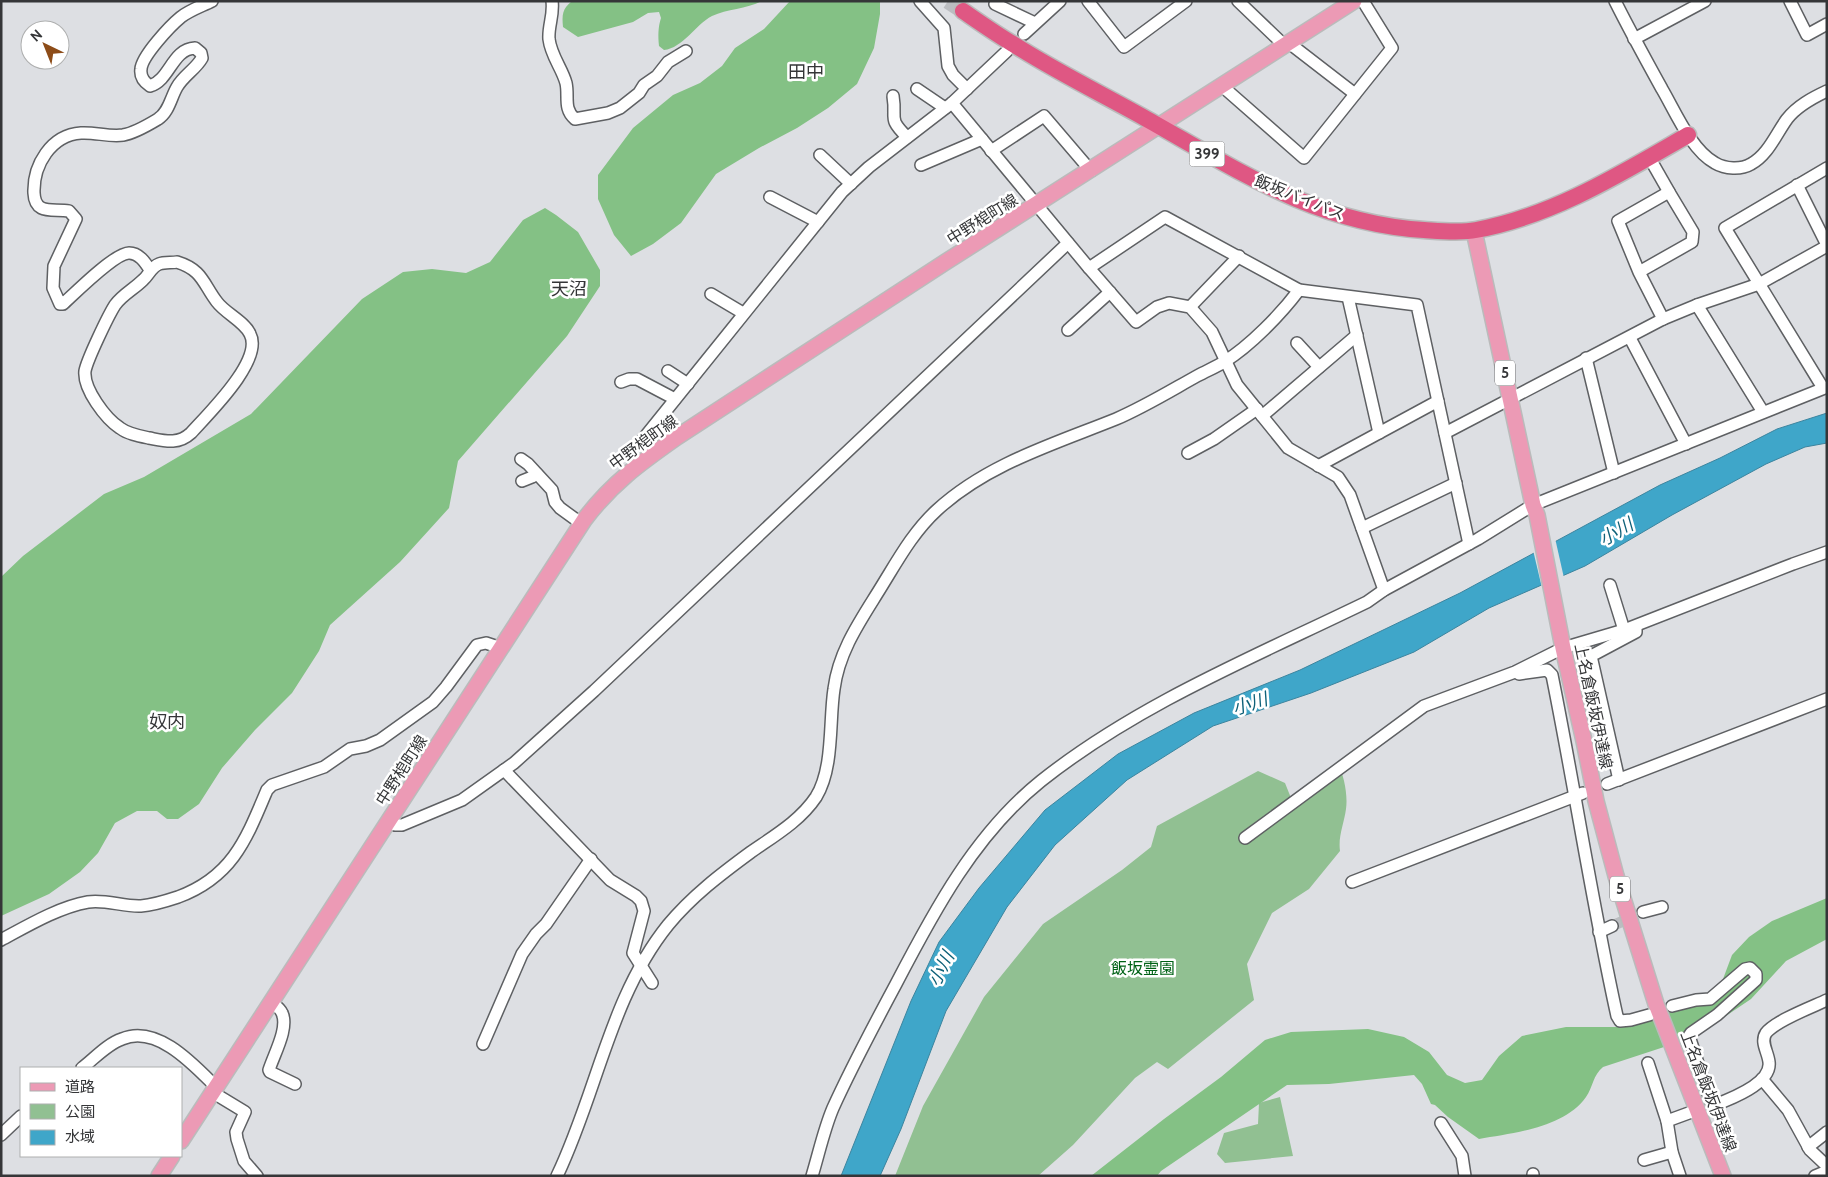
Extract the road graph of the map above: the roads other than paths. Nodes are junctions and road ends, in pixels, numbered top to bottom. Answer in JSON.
{"nodes":[{"id":1,"x":212,"y":1,"type":"edge"},
{"id":2,"x":552,"y":1,"type":"edge"},
{"id":3,"x":920,"y":1,"type":"edge"},
{"id":4,"x":1060,"y":1,"type":"edge"},
{"id":5,"x":1088,"y":1,"type":"edge"},
{"id":6,"x":1238,"y":1,"type":"edge"},
{"id":7,"x":1354,"y":1,"type":"edge"},
{"id":8,"x":1363,"y":1,"type":"edge"},
{"id":9,"x":1614,"y":1,"type":"edge"},
{"id":10,"x":1705,"y":1,"type":"edge"},
{"id":11,"x":1790,"y":1,"type":"edge"},
{"id":12,"x":1184,"y":2,"type":"edge"},
{"id":13,"x":995,"y":4,"type":"dead end"},
{"id":14,"x":963,"y":11,"type":"tunnel mouth"},
{"id":15,"x":1035,"y":23,"type":"junction"},
{"id":16,"x":1827,"y":24,"type":"edge"},
{"id":17,"x":1024,"y":34,"type":"dead end"},
{"id":18,"x":1634,"y":38,"type":"junction"},
{"id":19,"x":1287,"y":44,"type":"junction"},
{"id":20,"x":686,"y":51,"type":"dead end"},
{"id":21,"x":1007,"y":51,"type":"dead end"},
{"id":22,"x":1222,"y":86,"type":"junction"},
{"id":23,"x":917,"y":89,"type":"dead end"},
{"id":24,"x":968,"y":89,"type":"junction"},
{"id":25,"x":1827,"y":91,"type":"edge"},
{"id":26,"x":1355,"y":94,"type":"junction"},
{"id":27,"x":893,"y":96,"type":"dead end"},
{"id":28,"x":948,"y":106,"type":"junction"},
{"id":29,"x":1160,"y":127,"type":"junction"},
{"id":30,"x":1688,"y":135,"type":"junction"},
{"id":31,"x":907,"y":137,"type":"junction"},
{"id":32,"x":982,"y":139,"type":"junction"},
{"id":33,"x":991,"y":151,"type":"junction"},
{"id":34,"x":820,"y":154,"type":"dead end"},
{"id":35,"x":1649,"y":157,"type":"junction"},
{"id":36,"x":921,"y":165,"type":"dead end"},
{"id":37,"x":1827,"y":168,"type":"edge"},
{"id":38,"x":1091,"y":171,"type":"junction"},
{"id":39,"x":850,"y":184,"type":"junction"},
{"id":40,"x":1797,"y":185,"type":"junction"},
{"id":41,"x":1669,"y":192,"type":"junction"},
{"id":42,"x":770,"y":197,"type":"dead end"},
{"id":43,"x":1036,"y":205,"type":"junction"},
{"id":44,"x":818,"y":222,"type":"junction"},
{"id":45,"x":1474,"y":231,"type":"junction"},
{"id":46,"x":1068,"y":243,"type":"junction"},
{"id":47,"x":1827,"y":246,"type":"edge"},
{"id":48,"x":1239,"y":256,"type":"junction"},
{"id":49,"x":1089,"y":268,"type":"junction"},
{"id":50,"x":150,"y":270,"type":"junction"},
{"id":51,"x":1639,"y":272,"type":"junction"},
{"id":52,"x":1759,"y":284,"type":"junction"},
{"id":53,"x":1299,"y":290,"type":"junction"},
{"id":54,"x":1110,"y":292,"type":"junction"},
{"id":55,"x":711,"y":294,"type":"dead end"},
{"id":56,"x":1348,"y":297,"type":"junction"},
{"id":57,"x":1697,"y":305,"type":"junction"},
{"id":58,"x":1190,"y":307,"type":"junction"},
{"id":59,"x":743,"y":313,"type":"junction"},
{"id":60,"x":1663,"y":319,"type":"junction"},
{"id":61,"x":1068,"y":330,"type":"dead end"},
{"id":62,"x":1357,"y":335,"type":"junction"},
{"id":63,"x":1630,"y":338,"type":"junction"},
{"id":64,"x":1297,"y":343,"type":"dead end"},
{"id":65,"x":1586,"y":358,"type":"junction"},
{"id":66,"x":1226,"y":362,"type":"junction"},
{"id":67,"x":1319,"y":367,"type":"junction"},
{"id":68,"x":668,"y":371,"type":"dead end"},
{"id":69,"x":621,"y":382,"type":"dead end"},
{"id":70,"x":688,"y":384,"type":"junction"},
{"id":71,"x":1825,"y":388,"type":"edge"},
{"id":72,"x":1510,"y":398,"type":"junction"},
{"id":73,"x":676,"y":399,"type":"junction"},
{"id":74,"x":1438,"y":402,"type":"junction"},
{"id":75,"x":1260,"y":412,"type":"junction"},
{"id":76,"x":1763,"y":412,"type":"junction"},
{"id":77,"x":654,"y":426,"type":"junction"},
{"id":78,"x":1379,"y":433,"type":"junction"},
{"id":79,"x":1445,"y":433,"type":"junction"},
{"id":80,"x":644,"y":438,"type":"dead end"},
{"id":81,"x":670,"y":442,"type":"junction"},
{"id":82,"x":1686,"y":444,"type":"junction"},
{"id":83,"x":1188,"y":453,"type":"dead end"},
{"id":84,"x":521,"y":460,"type":"dead end"},
{"id":85,"x":1318,"y":466,"type":"junction"},
{"id":86,"x":1614,"y":473,"type":"junction"},
{"id":87,"x":537,"y":474,"type":"junction"},
{"id":88,"x":522,"y":481,"type":"dead end"},
{"id":89,"x":1456,"y":483,"type":"junction"},
{"id":90,"x":1535,"y":510,"type":"junction"},
{"id":91,"x":582,"y":524,"type":"junction"},
{"id":92,"x":1362,"y":528,"type":"junction"},
{"id":93,"x":1469,"y":544,"type":"junction"},
{"id":94,"x":1826,"y":555,"type":"edge"},
{"id":95,"x":1610,"y":585,"type":"dead end"},
{"id":96,"x":1384,"y":590,"type":"junction"},
{"id":97,"x":1637,"y":625,"type":"junction"},
{"id":98,"x":1624,"y":630,"type":"junction"},
{"id":99,"x":501,"y":648,"type":"junction"},
{"id":100,"x":1563,"y":648,"type":"junction"},
{"id":101,"x":1515,"y":672,"type":"junction"},
{"id":102,"x":1827,"y":699,"type":"edge"},
{"id":103,"x":504,"y":770,"type":"junction"},
{"id":104,"x":1619,"y":780,"type":"junction"},
{"id":105,"x":1607,"y":784,"type":"dead end"},
{"id":106,"x":1579,"y":794,"type":"junction"},
{"id":107,"x":388,"y":822,"type":"junction"},
{"id":108,"x":1245,"y":838,"type":"dead end"},
{"id":109,"x":590,"y":859,"type":"junction"},
{"id":110,"x":1352,"y":882,"type":"dead end"},
{"id":111,"x":1662,"y":907,"type":"dead end"},
{"id":112,"x":1643,"y":912,"type":"tunnel mouth"},
{"id":113,"x":1612,"y":926,"type":"tunnel mouth"},
{"id":114,"x":1599,"y":932,"type":"junction"},
{"id":115,"x":1,"y":940,"type":"edge"},
{"id":116,"x":640,"y":965,"type":"junction"},
{"id":117,"x":652,"y":982,"type":"dead end"},
{"id":118,"x":1827,"y":1000,"type":"edge"},
{"id":119,"x":271,"y":1002,"type":"junction"},
{"id":120,"x":1672,"y":1006,"type":"dead end"},
{"id":121,"x":1650,"y":1015,"type":"dead end"},
{"id":122,"x":483,"y":1044,"type":"dead end"},
{"id":123,"x":1648,"y":1063,"type":"dead end"},
{"id":124,"x":83,"y":1067,"type":"edge"},
{"id":125,"x":1762,"y":1079,"type":"junction"},
{"id":126,"x":294,"y":1084,"type":"dead end"},
{"id":127,"x":214,"y":1090,"type":"junction"},
{"id":128,"x":1697,"y":1110,"type":"junction"},
{"id":129,"x":20,"y":1117,"type":"edge"},
{"id":130,"x":1668,"y":1121,"type":"junction"},
{"id":131,"x":1441,"y":1123,"type":"dead end"},
{"id":132,"x":1827,"y":1132,"type":"edge"},
{"id":133,"x":1,"y":1136,"type":"edge"},
{"id":134,"x":182,"y":1139,"type":"edge"},
{"id":135,"x":1808,"y":1147,"type":"junction"},
{"id":136,"x":1672,"y":1152,"type":"junction"},
{"id":137,"x":171,"y":1157,"type":"edge"},
{"id":138,"x":1644,"y":1160,"type":"dead end"},
{"id":139,"x":1827,"y":1166,"type":"edge"},
{"id":140,"x":1827,"y":1171,"type":"edge"},
{"id":141,"x":159,"y":1176,"type":"edge"},
{"id":142,"x":257,"y":1176,"type":"edge"},
{"id":143,"x":558,"y":1176,"type":"edge"},
{"id":144,"x":812,"y":1176,"type":"edge"},
{"id":145,"x":1465,"y":1176,"type":"edge"},
{"id":146,"x":1680,"y":1176,"type":"edge"},
{"id":147,"x":1723,"y":1176,"type":"edge"},
{"id":148,"x":1815,"y":1176,"type":"edge"}],
"edges":[{"from":1,"to":50,"type":"street"},
{"from":2,"to":20,"type":"street"},
{"from":3,"to":24,"type":"street"},
{"from":4,"to":15,"type":"street"},
{"from":5,"to":12,"type":"street"},
{"from":6,"to":19,"type":"street"},
{"from":7,"to":19,"type":"main road","name":"中野梍町線"},
{"from":8,"to":26,"type":"street"},
{"from":9,"to":18,"type":"street"},
{"from":10,"to":18,"type":"street"},
{"from":11,"to":16,"type":"street"},
{"from":13,"to":15,"type":"street"},
{"from":14,"to":29,"type":"highway","name":"飯坂バイパス","number":"399"},
{"from":15,"to":17,"type":"street"},
{"from":18,"to":30,"type":"street"},
{"from":19,"to":22,"type":"main road","name":"中野梍町線"},
{"from":19,"to":26,"type":"street"},
{"from":21,"to":24,"type":"street"},
{"from":22,"to":26,"type":"street"},
{"from":22,"to":29,"type":"main road","name":"中野梍町線"},
{"from":23,"to":28,"type":"street"},
{"from":24,"to":28,"type":"street"},
{"from":25,"to":30,"type":"street"},
{"from":27,"to":31,"type":"street"},
{"from":28,"to":31,"type":"street"},
{"from":28,"to":32,"type":"street"},
{"from":29,"to":38,"type":"main road","name":"中野梍町線"},
{"from":29,"to":45,"type":"highway","name":"飯坂バイパス","number":"399"},
{"from":30,"to":35,"type":"highway","name":"飯坂バイパス","number":"399"},
{"from":31,"to":39,"type":"street"},
{"from":32,"to":33,"type":"street"},
{"from":32,"to":36,"type":"street"},
{"from":33,"to":38,"type":"street"},
{"from":33,"to":43,"type":"street"},
{"from":34,"to":39,"type":"street"},
{"from":35,"to":41,"type":"street"},
{"from":35,"to":45,"type":"highway","name":"飯坂バイパス","number":"399"},
{"from":37,"to":40,"type":"street"},
{"from":38,"to":43,"type":"main road","name":"中野梍町線"},
{"from":39,"to":44,"type":"street"},
{"from":40,"to":47,"type":"street"},
{"from":40,"to":52,"type":"street"},
{"from":41,"to":51,"type":"street"},
{"from":41,"to":51,"type":"street"},
{"from":42,"to":44,"type":"street"},
{"from":43,"to":46,"type":"street"},
{"from":43,"to":81,"type":"main road","name":"中野梍町線"},
{"from":44,"to":59,"type":"street"},
{"from":45,"to":72,"type":"main road","name":"上名倉飯坂伊達線","number":"5"},
{"from":46,"to":49,"type":"street"},
{"from":46,"to":103,"type":"street"},
{"from":47,"to":52,"type":"street"},
{"from":48,"to":49,"type":"street"},
{"from":48,"to":53,"type":"street"},
{"from":48,"to":58,"type":"street"},
{"from":49,"to":54,"type":"street"},
{"from":50,"to":50,"type":"street"},
{"from":51,"to":60,"type":"street"},
{"from":52,"to":57,"type":"street"},
{"from":52,"to":71,"type":"street"},
{"from":53,"to":56,"type":"street"},
{"from":53,"to":66,"type":"street"},
{"from":54,"to":58,"type":"street"},
{"from":54,"to":61,"type":"street"},
{"from":55,"to":59,"type":"street"},
{"from":56,"to":62,"type":"street"},
{"from":56,"to":74,"type":"street"},
{"from":57,"to":60,"type":"street"},
{"from":57,"to":76,"type":"street"},
{"from":58,"to":66,"type":"street"},
{"from":59,"to":70,"type":"street"},
{"from":60,"to":63,"type":"street"},
{"from":62,"to":67,"type":"street"},
{"from":62,"to":78,"type":"street"},
{"from":63,"to":65,"type":"street"},
{"from":63,"to":82,"type":"street"},
{"from":64,"to":67,"type":"street"},
{"from":65,"to":72,"type":"street"},
{"from":65,"to":86,"type":"street"},
{"from":66,"to":75,"type":"street"},
{"from":66,"to":116,"type":"street"},
{"from":67,"to":75,"type":"street"},
{"from":68,"to":70,"type":"street"},
{"from":69,"to":73,"type":"street"},
{"from":70,"to":73,"type":"street"},
{"from":71,"to":76,"type":"street"},
{"from":72,"to":79,"type":"street"},
{"from":72,"to":90,"type":"main road","name":"上名倉飯坂伊達線","number":"5"},
{"from":73,"to":77,"type":"street"},
{"from":74,"to":78,"type":"street"},
{"from":74,"to":79,"type":"street"},
{"from":75,"to":83,"type":"street"},
{"from":75,"to":85,"type":"street"},
{"from":76,"to":82,"type":"street"},
{"from":77,"to":80,"type":"street"},
{"from":77,"to":81,"type":"street"},
{"from":78,"to":85,"type":"street"},
{"from":79,"to":89,"type":"street"},
{"from":81,"to":91,"type":"main road","name":"中野梍町線"},
{"from":82,"to":86,"type":"street"},
{"from":84,"to":87,"type":"street"},
{"from":85,"to":92,"type":"street"},
{"from":86,"to":90,"type":"street"},
{"from":87,"to":88,"type":"street"},
{"from":87,"to":91,"type":"street"},
{"from":89,"to":92,"type":"street"},
{"from":89,"to":93,"type":"street"},
{"from":90,"to":93,"type":"street"},
{"from":90,"to":100,"type":"main road","name":"上名倉飯坂伊達線","number":"5"},
{"from":91,"to":99,"type":"main road","name":"中野梍町線"},
{"from":92,"to":96,"type":"street"},
{"from":93,"to":96,"type":"street"},
{"from":94,"to":97,"type":"street"},
{"from":95,"to":98,"type":"street"},
{"from":96,"to":144,"type":"street"},
{"from":97,"to":98,"type":"street"},
{"from":97,"to":104,"type":"street"},
{"from":98,"to":100,"type":"street"},
{"from":99,"to":107,"type":"main road","name":"中野梍町線"},
{"from":99,"to":115,"type":"street"},
{"from":100,"to":101,"type":"street"},
{"from":100,"to":128,"type":"main road","name":"上名倉飯坂伊達線","number":"5"},
{"from":101,"to":106,"type":"street"},
{"from":101,"to":108,"type":"street"},
{"from":102,"to":104,"type":"street"},
{"from":103,"to":107,"type":"street"},
{"from":103,"to":109,"type":"street"},
{"from":104,"to":105,"type":"street"},
{"from":106,"to":110,"type":"street"},
{"from":106,"to":114,"type":"street"},
{"from":107,"to":119,"type":"main road","name":"中野梍町線"},
{"from":109,"to":116,"type":"street"},
{"from":109,"to":122,"type":"street"},
{"from":111,"to":112,"type":"street"},
{"from":113,"to":114,"type":"street"},
{"from":114,"to":121,"type":"street"},
{"from":116,"to":117,"type":"street"},
{"from":116,"to":143,"type":"street"},
{"from":118,"to":125,"type":"street"},
{"from":119,"to":126,"type":"street"},
{"from":119,"to":127,"type":"main road","name":"中野梍町線"},
{"from":120,"to":125,"type":"street"},
{"from":123,"to":130,"type":"street"},
{"from":124,"to":127,"type":"street"},
{"from":125,"to":135,"type":"street"},
{"from":127,"to":134,"type":"main road","name":"中野梍町線"},
{"from":127,"to":142,"type":"street"},
{"from":128,"to":130,"type":"street"},
{"from":128,"to":147,"type":"main road","name":"上名倉飯坂伊達線","number":"5"},
{"from":129,"to":133,"type":"street"},
{"from":130,"to":136,"type":"street"},
{"from":131,"to":145,"type":"street"},
{"from":132,"to":135,"type":"street"},
{"from":135,"to":139,"type":"street"},
{"from":136,"to":138,"type":"street"},
{"from":136,"to":146,"type":"street"},
{"from":137,"to":141,"type":"main road"},
{"from":140,"to":148,"type":"street"}]}
